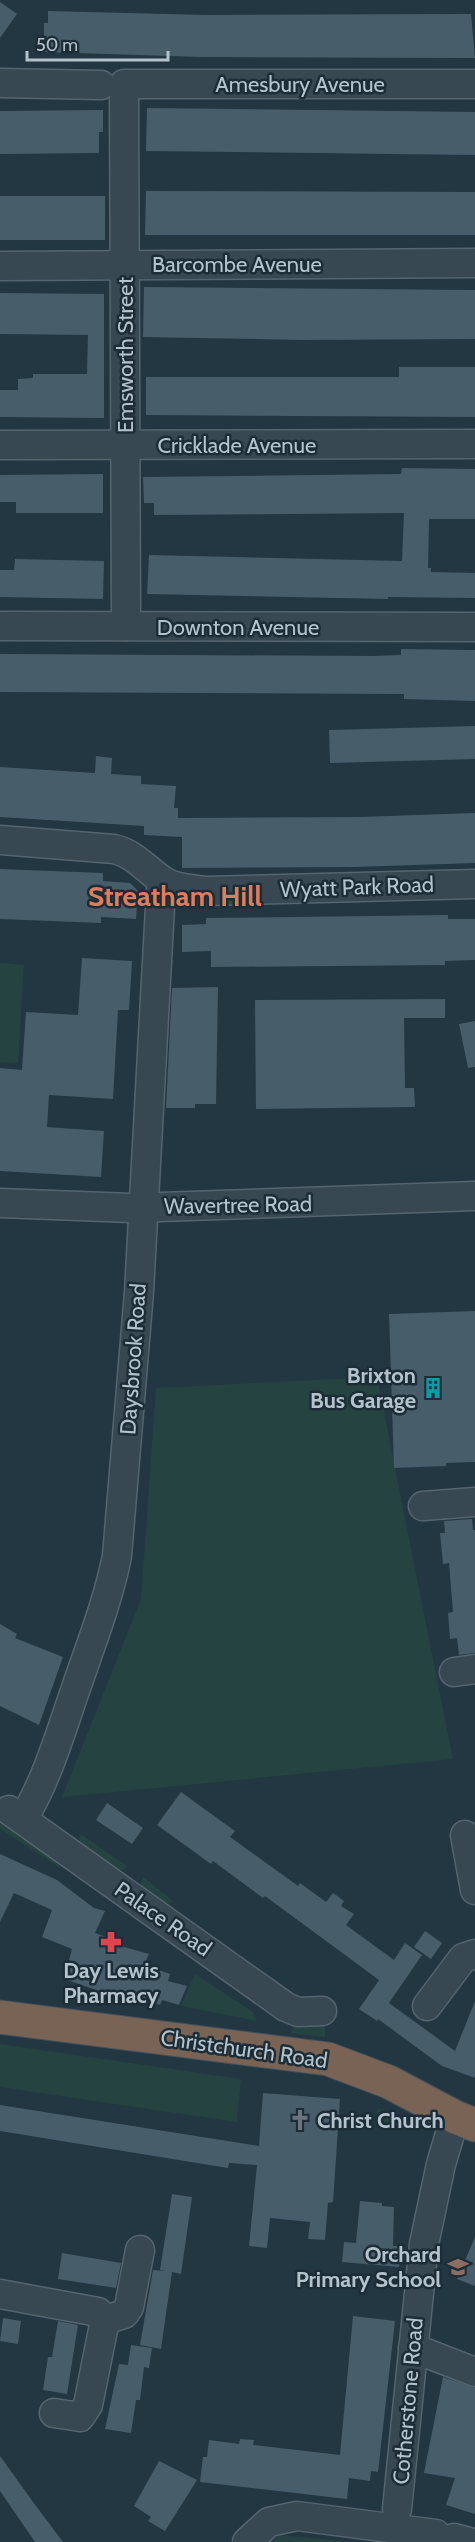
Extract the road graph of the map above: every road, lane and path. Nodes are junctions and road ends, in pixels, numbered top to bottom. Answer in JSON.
{"nodes":[{"id":1,"x":0,"y":83,"type":"edge"},
{"id":2,"x":113,"y":84,"type":"junction"},
{"id":3,"x":475,"y":84,"type":"edge"},
{"id":4,"x":475,"y":263,"type":"edge"},
{"id":5,"x":125,"y":264,"type":"junction"},
{"id":6,"x":0,"y":266,"type":"edge"},
{"id":7,"x":475,"y":444,"type":"edge"},
{"id":8,"x":0,"y":445,"type":"edge"},
{"id":9,"x":125,"y":445,"type":"junction"},
{"id":10,"x":0,"y":626,"type":"edge"},
{"id":11,"x":126,"y":626,"type":"junction"},
{"id":12,"x":475,"y":627,"type":"edge"},
{"id":13,"x":0,"y":840,"type":"edge"},
{"id":14,"x":165,"y":882,"type":"junction"},
{"id":15,"x":475,"y":885,"type":"edge"},
{"id":16,"x":475,"y":1196,"type":"edge"},
{"id":17,"x":0,"y":1203,"type":"edge"},
{"id":18,"x":143,"y":1207,"type":"junction"},
{"id":19,"x":475,"y":1502,"type":"edge"},
{"id":20,"x":423,"y":1506,"type":"dead end"},
{"id":21,"x":16,"y":1815,"type":"joint"},
{"id":22,"x":465,"y":1835,"type":"dead end"},
{"id":23,"x":475,"y":1890,"type":"edge"},
{"id":24,"x":475,"y":1954,"type":"edge"},
{"id":25,"x":427,"y":2006,"type":"dead end"},
{"id":26,"x":322,"y":2012,"type":"dead end"},
{"id":27,"x":0,"y":2017,"type":"edge"},
{"id":28,"x":465,"y":2121,"type":"edge"},
{"id":29,"x":140,"y":2250,"type":"dead end"},
{"id":30,"x":0,"y":2294,"type":"edge"},
{"id":31,"x":105,"y":2320,"type":"junction"},
{"id":32,"x":413,"y":2349,"type":"junction"},
{"id":33,"x":475,"y":2372,"type":"edge"},
{"id":34,"x":54,"y":2414,"type":"dead end"},
{"id":35,"x":398,"y":2509,"type":"dead end"},
{"id":36,"x":453,"y":2538,"type":"edge"},
{"id":37,"x":247,"y":2542,"type":"edge"}],
"edges":[{"from":1,"to":2,"type":"street","name":"Amesbury Avenue"},
{"from":2,"to":3,"type":"street","name":"Amesbury Avenue"},
{"from":2,"to":5,"type":"street","name":"Emsworth Street"},
{"from":4,"to":5,"type":"street","name":"Barcombe Avenue"},
{"from":5,"to":6,"type":"street","name":"Barcombe Avenue"},
{"from":5,"to":9,"type":"street","name":"Emsworth Street"},
{"from":7,"to":9,"type":"street","name":"Cricklade Avenue"},
{"from":8,"to":9,"type":"street","name":"Cricklade Avenue"},
{"from":9,"to":11,"type":"street","name":"Emsworth Street"},
{"from":10,"to":11,"type":"street","name":"Downton Avenue"},
{"from":11,"to":12,"type":"street","name":"Downton Avenue"},
{"from":13,"to":14,"type":"street","name":"Wyatt Park Road"},
{"from":14,"to":15,"type":"street","name":"Wyatt Park Road"},
{"from":14,"to":18,"type":"street","name":"Daysbrook Road"},
{"from":16,"to":18,"type":"street","name":"Wavertree Road"},
{"from":17,"to":18,"type":"street","name":"Wavertree Road"},
{"from":18,"to":21,"type":"street","name":"Daysbrook Road"},
{"from":19,"to":20,"type":"street"},
{"from":21,"to":26,"type":"street","name":"Palace Road"},
{"from":22,"to":23,"type":"street"},
{"from":24,"to":25,"type":"street"},
{"from":27,"to":28,"type":"highway","name":"Christchurch Road"},
{"from":28,"to":32,"type":"street","name":"Cotherstone Road"},
{"from":29,"to":31,"type":"street"},
{"from":30,"to":31,"type":"street"},
{"from":31,"to":34,"type":"street"},
{"from":32,"to":33,"type":"street"},
{"from":32,"to":35,"type":"street","name":"Cotherstone Road"},
{"from":36,"to":37,"type":"street"}]}
